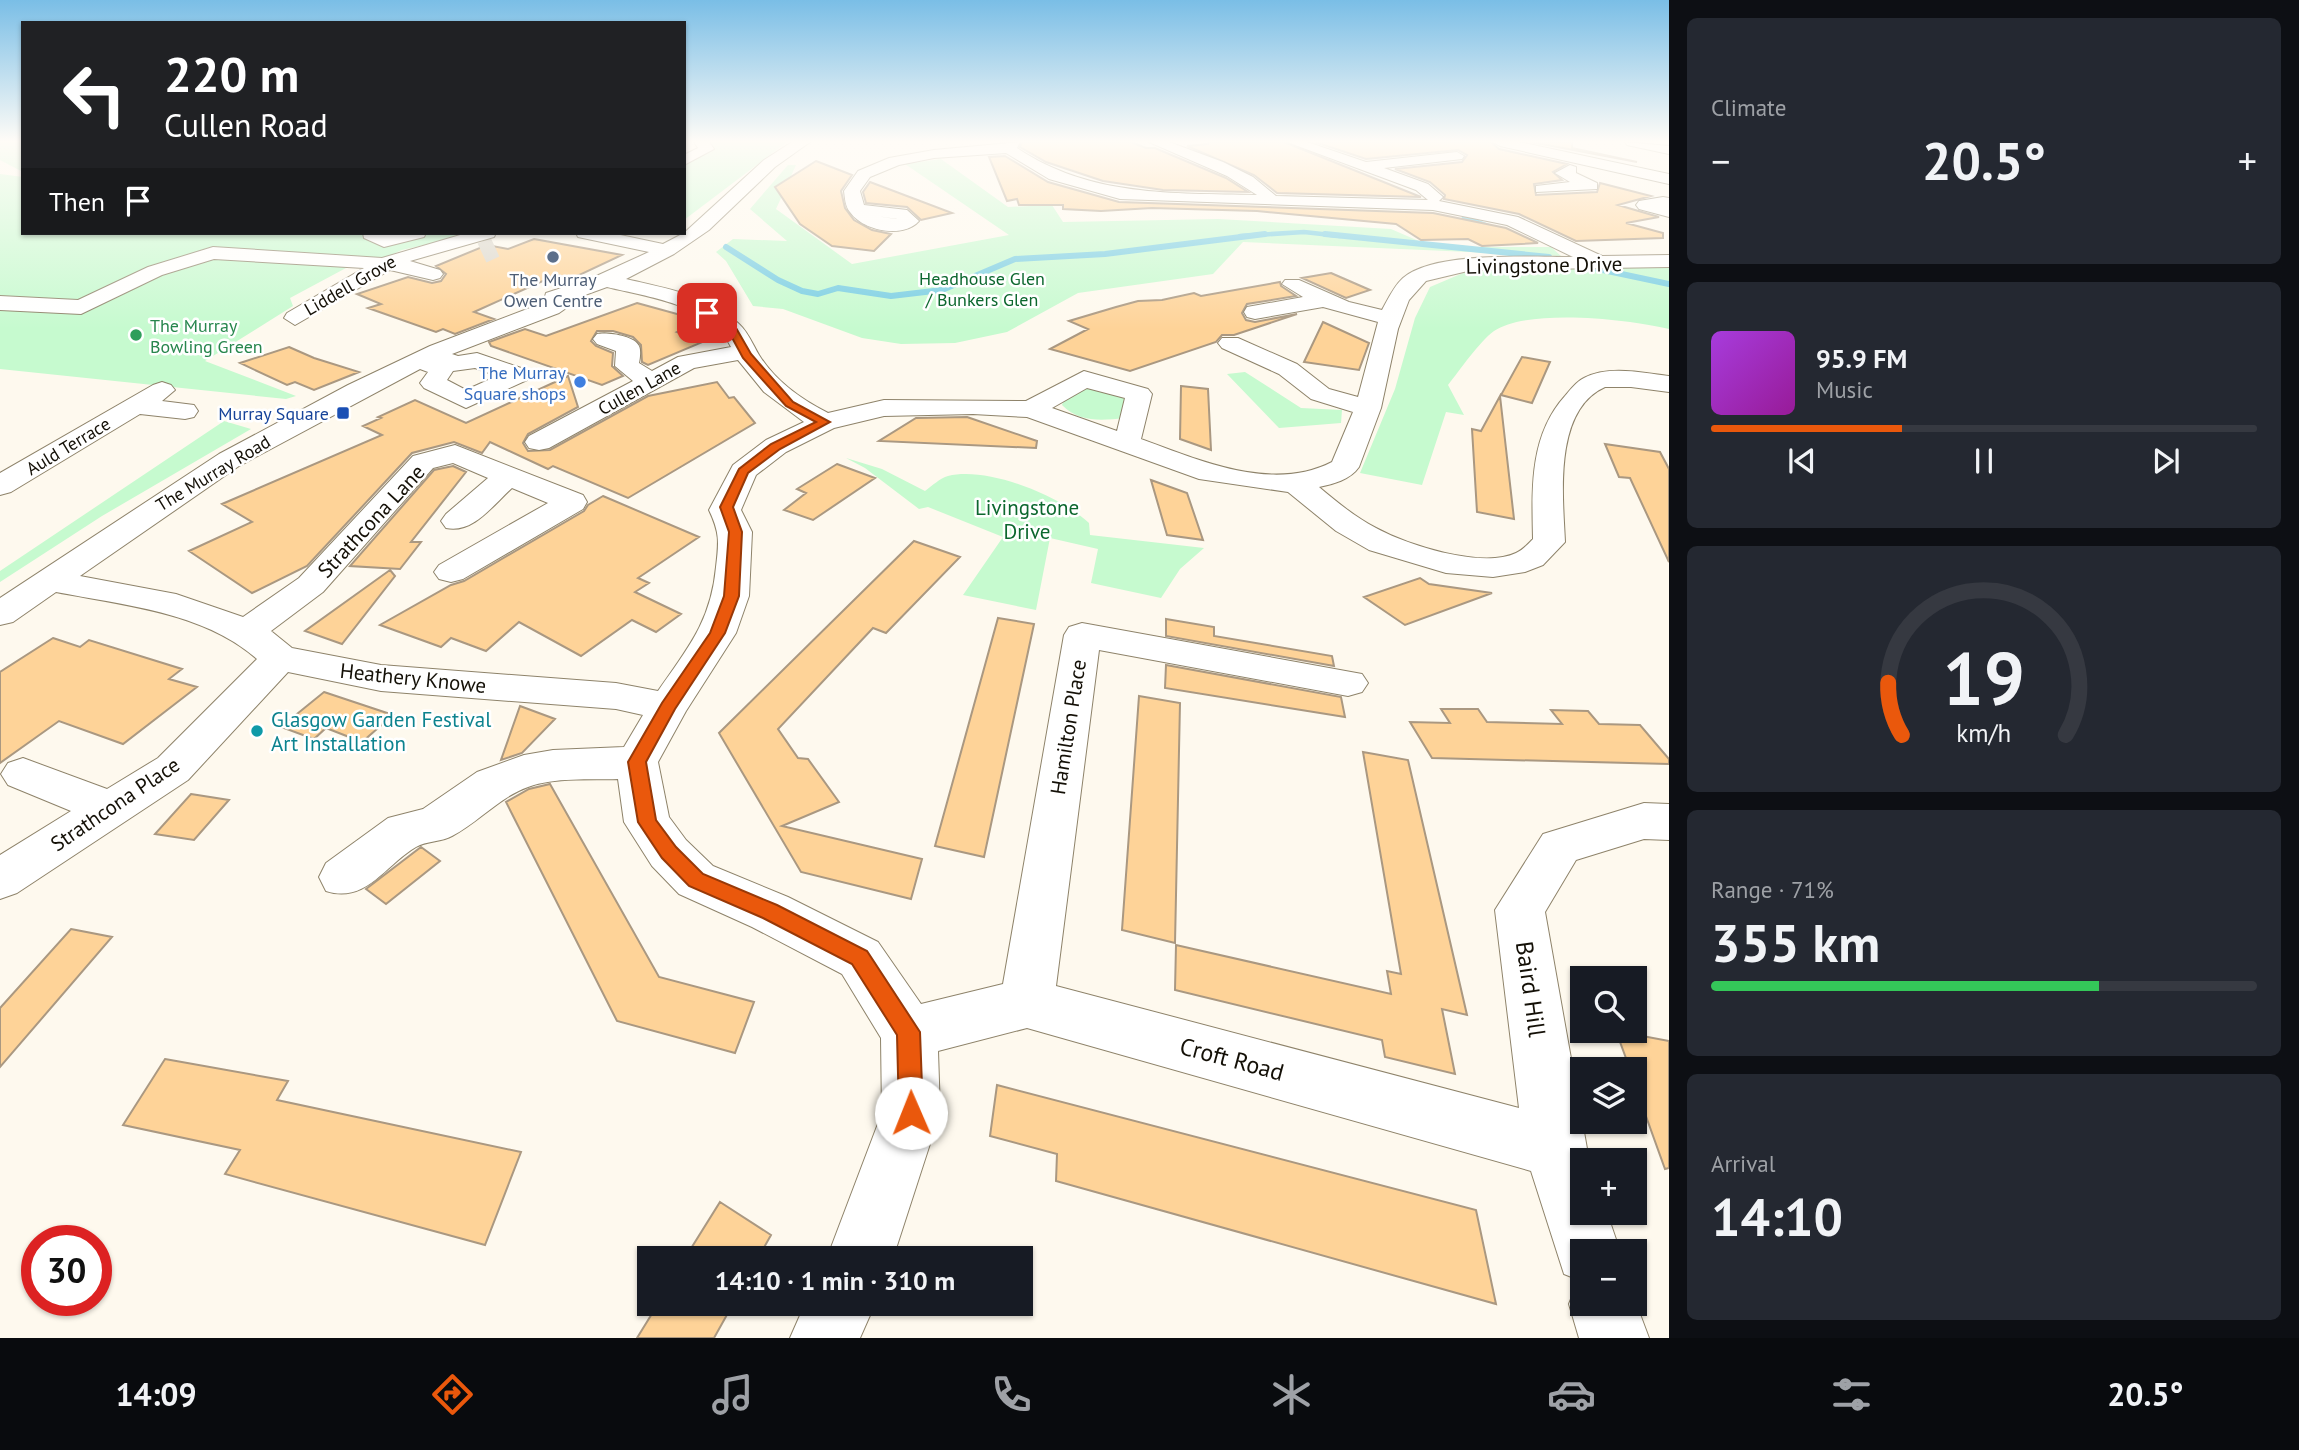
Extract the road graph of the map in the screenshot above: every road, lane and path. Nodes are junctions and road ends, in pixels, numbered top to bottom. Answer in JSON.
{"nodes":[{"id":1,"x":724,"y":204,"type":"edge"},
{"id":2,"x":855,"y":204,"type":"edge"},
{"id":3,"x":1415,"y":204,"type":"edge"},
{"id":4,"x":1433,"y":205,"type":"joint"},
{"id":5,"x":856,"y":209,"type":"junction"},
{"id":6,"x":883,"y":225,"type":"junction"},
{"id":7,"x":373,"y":235,"type":"edge"},
{"id":8,"x":409,"y":235,"type":"edge"},
{"id":9,"x":595,"y":235,"type":"edge"},
{"id":10,"x":446,"y":239,"type":"edge"},
{"id":11,"x":869,"y":239,"type":"dead end"},
{"id":12,"x":488,"y":241,"type":"tunnel mouth"},
{"id":13,"x":667,"y":250,"type":"junction"},
{"id":14,"x":1669,"y":261,"type":"edge"},
{"id":15,"x":383,"y":264,"type":"junction"},
{"id":16,"x":1604,"y":264,"type":"junction"},
{"id":17,"x":433,"y":274,"type":"dead end"},
{"id":18,"x":608,"y":281,"type":"junction"},
{"id":19,"x":1292,"y":284,"type":"dead end"},
{"id":20,"x":1324,"y":300,"type":"junction"},
{"id":21,"x":0,"y":303,"type":"edge"},
{"id":22,"x":1255,"y":312,"type":"dead end"},
{"id":23,"x":295,"y":318,"type":"dead end"},
{"id":24,"x":1392,"y":318,"type":"junction"},
{"id":25,"x":605,"y":340,"type":"dead end"},
{"id":26,"x":745,"y":351,"type":"junction"},
{"id":27,"x":1234,"y":354,"type":"dead end"},
{"id":28,"x":666,"y":382,"type":"junction"},
{"id":29,"x":1669,"y":384,"type":"edge"},
{"id":30,"x":162,"y":390,"type":"dead end"},
{"id":31,"x":136,"y":405,"type":"junction"},
{"id":32,"x":1368,"y":408,"type":"junction"},
{"id":33,"x":1031,"y":409,"type":"junction"},
{"id":34,"x":185,"y":411,"type":"dead end"},
{"id":35,"x":825,"y":422,"type":"junction"},
{"id":36,"x":1126,"y":441,"type":"junction"},
{"id":37,"x":539,"y":442,"type":"dead end"},
{"id":38,"x":508,"y":476,"type":"junction"},
{"id":39,"x":1296,"y":484,"type":"junction"},
{"id":40,"x":0,"y":486,"type":"edge"},
{"id":41,"x":457,"y":521,"type":"dead end"},
{"id":42,"x":451,"y":572,"type":"dead end"},
{"id":43,"x":48,"y":580,"type":"junction"},
{"id":44,"x":0,"y":614,"type":"edge"},
{"id":45,"x":248,"y":631,"type":"junction"},
{"id":46,"x":280,"y":659,"type":"junction"},
{"id":47,"x":1348,"y":683,"type":"dead end"},
{"id":48,"x":668,"y":707,"type":"junction"},
{"id":49,"x":637,"y":762,"type":"junction"},
{"id":50,"x":23,"y":774,"type":"dead end"},
{"id":51,"x":113,"y":809,"type":"junction"},
{"id":52,"x":1669,"y":822,"type":"edge"},
{"id":53,"x":343,"y":877,"type":"dead end"},
{"id":54,"x":0,"y":880,"type":"edge"},
{"id":55,"x":1027,"y":1003,"type":"junction"},
{"id":56,"x":909,"y":1032,"type":"junction"},
{"id":57,"x":1554,"y":1147,"type":"junction"},
{"id":58,"x":1583,"y":1239,"type":"edge"},
{"id":59,"x":864,"y":1246,"type":"edge"},
{"id":60,"x":835,"y":1316,"type":"edge"},
{"id":61,"x":1607,"y":1316,"type":"edge"},
{"id":62,"x":825,"y":1338,"type":"edge"},
{"id":63,"x":1614,"y":1338,"type":"edge"}],
"edges":[{"from":1,"to":13,"type":"street","name":"The Murray Road"},
{"from":2,"to":5,"type":"street"},
{"from":3,"to":4,"type":"street"},
{"from":4,"to":16,"type":"street"},
{"from":5,"to":6,"type":"street"},
{"from":5,"to":6,"type":"street"},
{"from":6,"to":11,"type":"street"},
{"from":7,"to":8,"type":"street"},
{"from":9,"to":13,"type":"street"},
{"from":10,"to":12,"type":"street","name":"Liddell Grove"},
{"from":10,"to":15,"type":"street","name":"Liddell Grove"},
{"from":13,"to":18,"type":"street","name":"The Murray Road"},
{"from":14,"to":16,"type":"street","name":"Livingstone Drive"},
{"from":15,"to":17,"type":"street"},
{"from":15,"to":21,"type":"street"},
{"from":15,"to":23,"type":"street","name":"Liddell Grove"},
{"from":16,"to":24,"type":"street","name":"Livingstone Drive"},
{"from":18,"to":26,"type":"street"},
{"from":18,"to":43,"type":"street","name":"The Murray Road"},
{"from":19,"to":20,"type":"street"},
{"from":20,"to":22,"type":"street"},
{"from":20,"to":24,"type":"street"},
{"from":24,"to":32,"type":"street","name":"Livingstone Drive"},
{"from":25,"to":28,"type":"street"},
{"from":26,"to":28,"type":"street","name":"Cullen Lane"},
{"from":26,"to":35,"type":"street"},
{"from":27,"to":32,"type":"street"},
{"from":28,"to":37,"type":"street","name":"Cullen Lane"},
{"from":29,"to":39,"type":"street"},
{"from":30,"to":31,"type":"street","name":"Auld Terrace"},
{"from":31,"to":34,"type":"street"},
{"from":31,"to":40,"type":"street","name":"Auld Terrace"},
{"from":32,"to":39,"type":"street","name":"Livingstone Drive"},
{"from":33,"to":35,"type":"street","name":"Livingstone Drive"},
{"from":33,"to":36,"type":"street","name":"Livingstone Drive"},
{"from":33,"to":36,"type":"street"},
{"from":35,"to":48,"type":"street","name":"Livingstone Drive"},
{"from":36,"to":39,"type":"street","name":"Livingstone Drive"},
{"from":38,"to":41,"type":"street"},
{"from":38,"to":42,"type":"street","name":"Strathcona Lane"},
{"from":38,"to":45,"type":"street","name":"Strathcona Lane"},
{"from":43,"to":44,"type":"street","name":"The Murray Road"},
{"from":43,"to":45,"type":"street"},
{"from":45,"to":46,"type":"street"},
{"from":46,"to":48,"type":"street","name":"Heathery Knowe"},
{"from":46,"to":51,"type":"street","name":"Strathcona Place"},
{"from":47,"to":55,"type":"street","name":"Hamilton Place"},
{"from":48,"to":49,"type":"street","name":"Livingstone Drive"},
{"from":49,"to":53,"type":"street"},
{"from":49,"to":56,"type":"street"},
{"from":50,"to":51,"type":"street"},
{"from":51,"to":54,"type":"street","name":"Strathcona Place"},
{"from":52,"to":57,"type":"street","name":"Baird Hill"},
{"from":55,"to":56,"type":"street","name":"Croft Road"},
{"from":55,"to":57,"type":"street","name":"Croft Road"},
{"from":56,"to":59,"type":"street"},
{"from":57,"to":58,"type":"street","name":"Baird Hill"},
{"from":60,"to":62,"type":"street"},
{"from":61,"to":63,"type":"street"}]}
